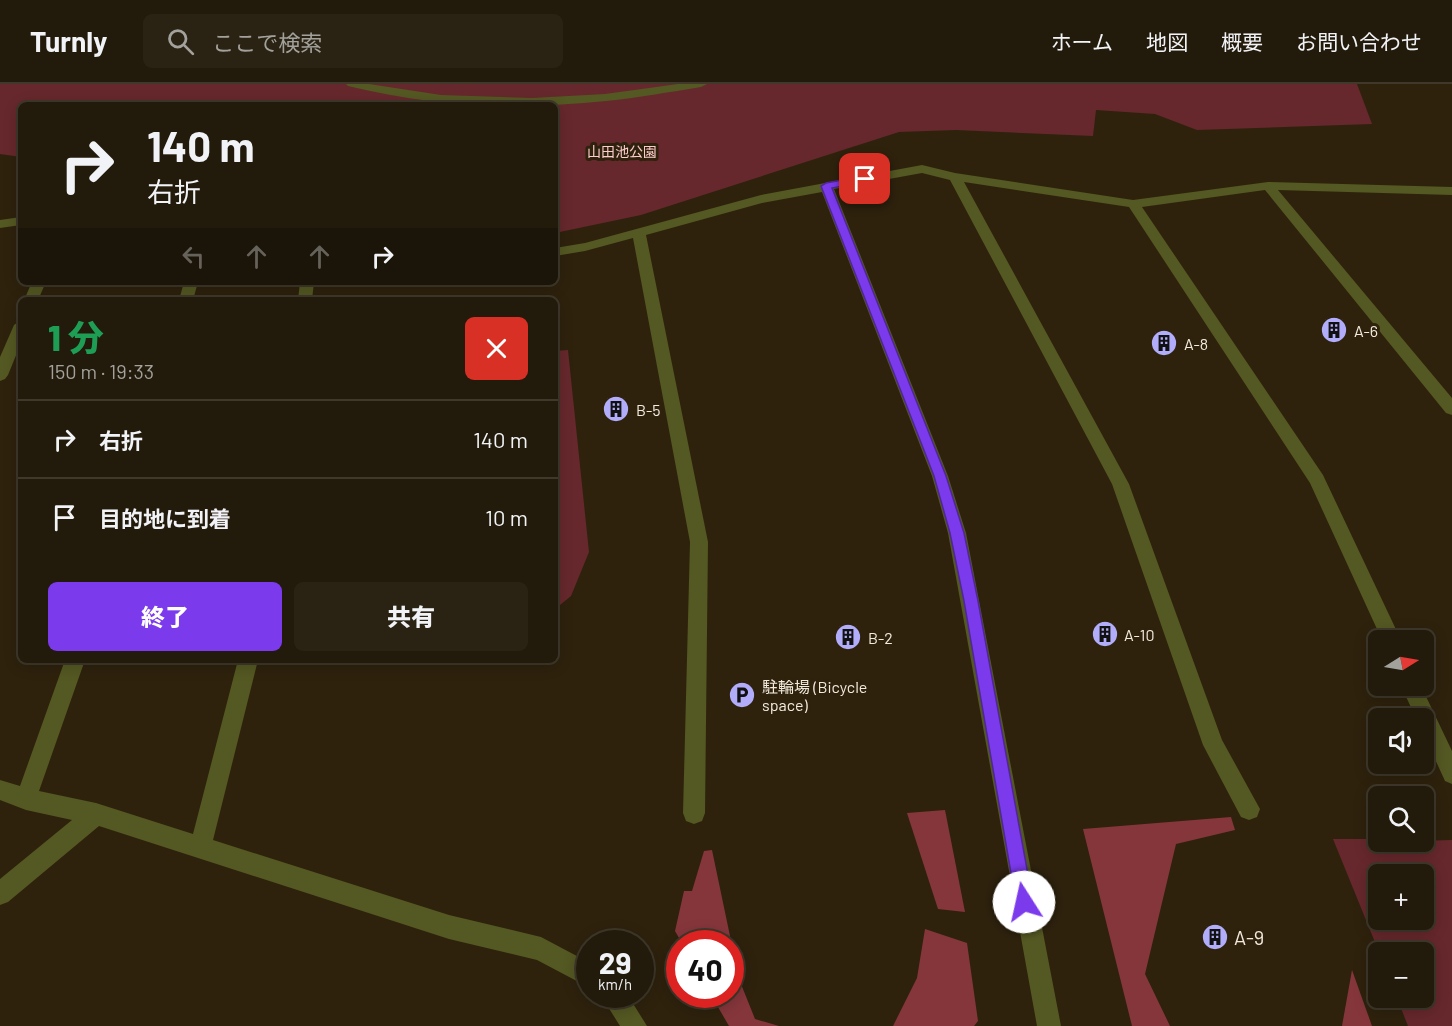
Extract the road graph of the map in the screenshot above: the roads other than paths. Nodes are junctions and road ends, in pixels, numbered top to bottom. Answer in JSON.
{"nodes":[{"id":1,"x":352,"y":84,"type":"edge"},
{"id":2,"x":701,"y":84,"type":"edge"},
{"id":3,"x":504,"y":102,"type":"edge"},
{"id":4,"x":534,"y":102,"type":"edge"},
{"id":5,"x":955,"y":177,"type":"junction"},
{"id":6,"x":779,"y":182,"type":"dead end"},
{"id":7,"x":826,"y":186,"type":"junction"},
{"id":8,"x":1268,"y":186,"type":"junction"},
{"id":9,"x":1452,"y":191,"type":"edge"},
{"id":10,"x":761,"y":199,"type":"junction"},
{"id":11,"x":1133,"y":204,"type":"junction"},
{"id":12,"x":18,"y":221,"type":"edge"},
{"id":13,"x":0,"y":224,"type":"edge"},
{"id":14,"x":639,"y":232,"type":"junction"},
{"id":15,"x":558,"y":251,"type":"edge"},
{"id":16,"x":18,"y":332,"type":"edge"},
{"id":17,"x":0,"y":375,"type":"edge"},
{"id":18,"x":1452,"y":409,"type":"edge"},
{"id":19,"x":1386,"y":630,"type":"edge"},
{"id":20,"x":74,"y":663,"type":"edge"},
{"id":21,"x":247,"y":663,"type":"edge"},
{"id":22,"x":1416,"y":696,"type":"edge"},
{"id":23,"x":1452,"y":774,"type":"edge"},
{"id":24,"x":0,"y":790,"type":"edge"},
{"id":25,"x":26,"y":799,"type":"junction"},
{"id":26,"x":1249,"y":809,"type":"dead end"},
{"id":27,"x":694,"y":813,"type":"dead end"},
{"id":28,"x":96,"y":814,"type":"junction"},
{"id":29,"x":200,"y":848,"type":"junction"},
{"id":30,"x":0,"y":894,"type":"edge"},
{"id":31,"x":576,"y":969,"type":"edge"},
{"id":32,"x":1049,"y":1026,"type":"edge"}],
"edges":[{"from":1,"to":3,"type":"street"},
{"from":2,"to":4,"type":"street"},
{"from":5,"to":7,"type":"street"},
{"from":5,"to":11,"type":"street"},
{"from":5,"to":26,"type":"street"},
{"from":6,"to":10,"type":"street"},
{"from":7,"to":10,"type":"street"},
{"from":7,"to":32,"type":"street"},
{"from":8,"to":9,"type":"street"},
{"from":8,"to":11,"type":"street"},
{"from":8,"to":18,"type":"street"},
{"from":10,"to":14,"type":"street"},
{"from":11,"to":19,"type":"street"},
{"from":12,"to":13,"type":"street"},
{"from":14,"to":15,"type":"street"},
{"from":14,"to":27,"type":"street"},
{"from":16,"to":17,"type":"street"},
{"from":20,"to":25,"type":"street"},
{"from":21,"to":29,"type":"street"},
{"from":22,"to":23,"type":"street"},
{"from":24,"to":25,"type":"street"},
{"from":25,"to":28,"type":"street"},
{"from":28,"to":29,"type":"street"},
{"from":28,"to":30,"type":"street"},
{"from":29,"to":31,"type":"street"}]}
